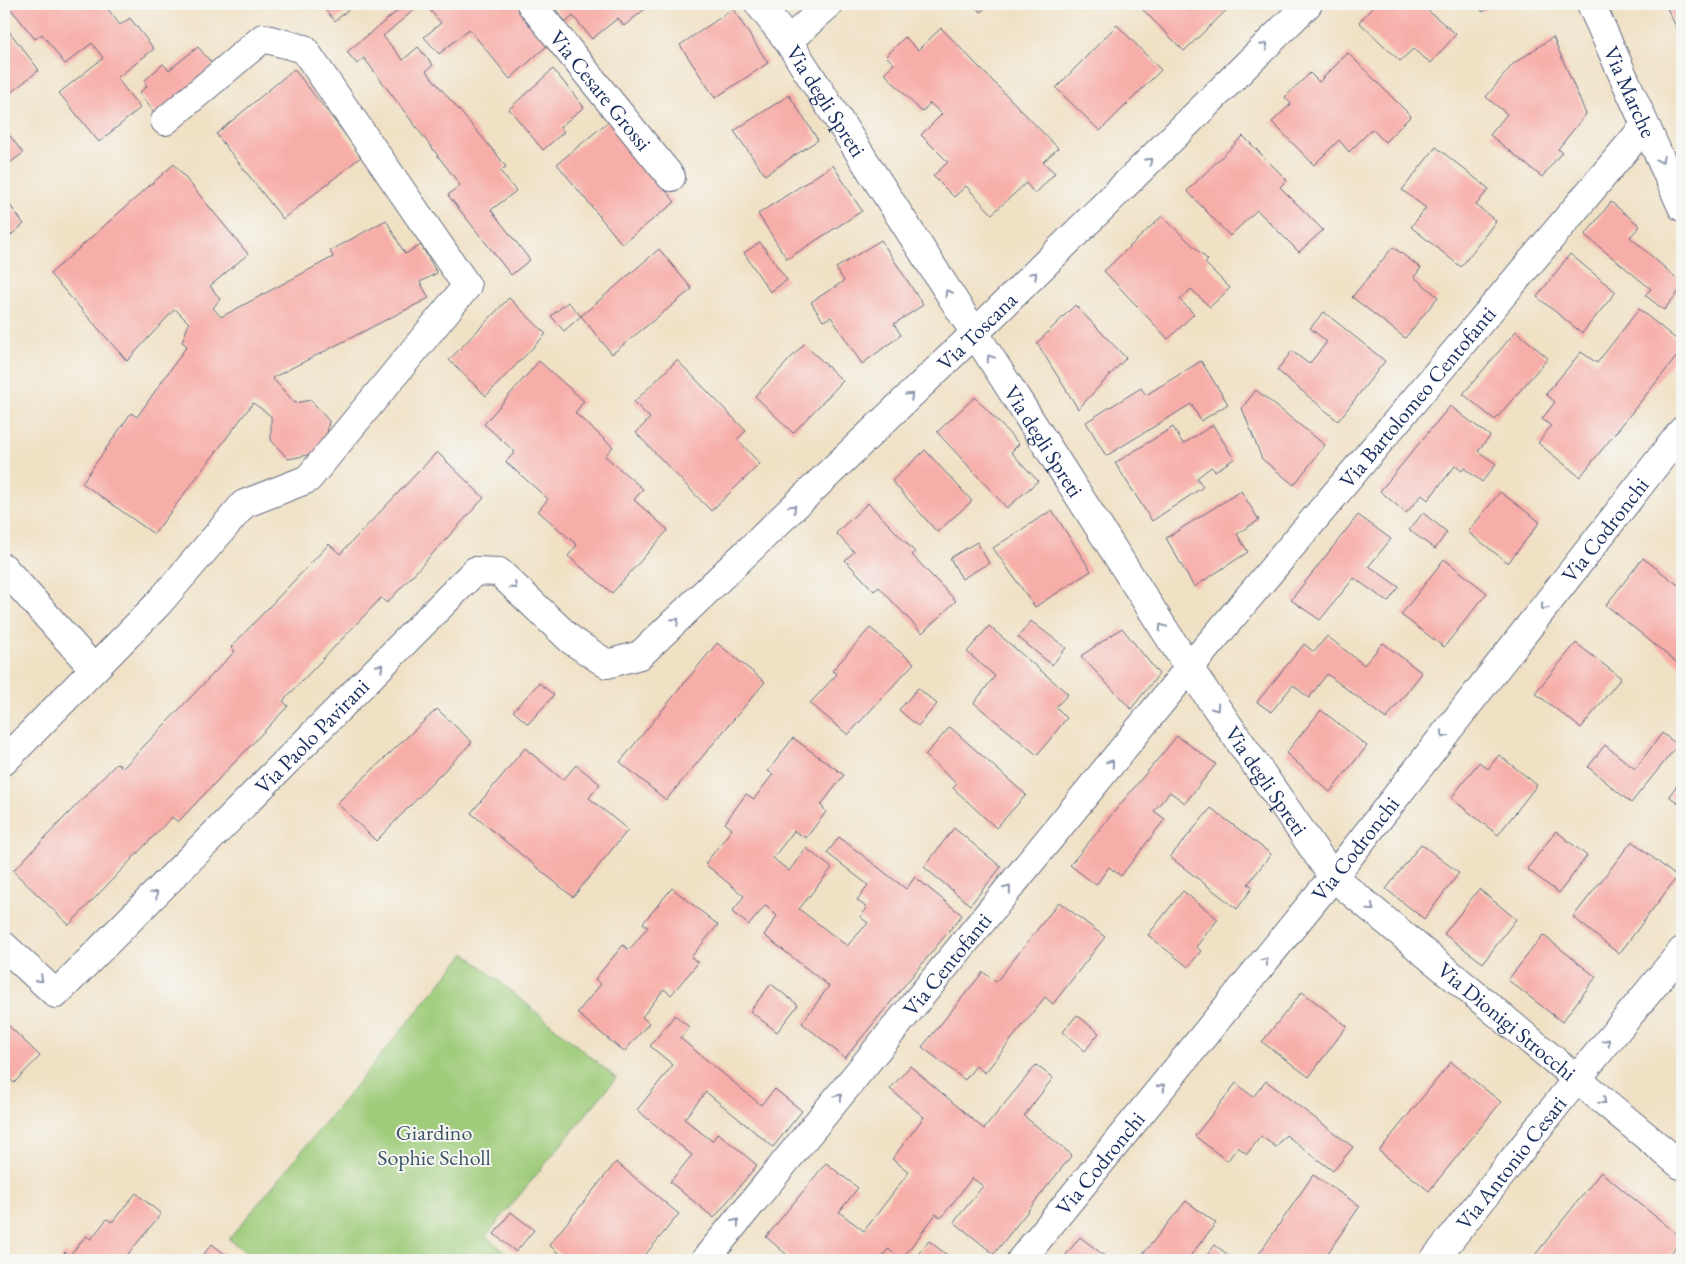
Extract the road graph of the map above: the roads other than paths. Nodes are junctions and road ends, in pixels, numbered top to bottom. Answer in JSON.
{"nodes":[{"id":1,"x":531,"y":4,"type":"edge"},
{"id":2,"x":759,"y":4,"type":"edge"},
{"id":3,"x":829,"y":4,"type":"edge"},
{"id":4,"x":1308,"y":4,"type":"edge"},
{"id":5,"x":1591,"y":4,"type":"edge"},
{"id":6,"x":788,"y":42,"type":"junction"},
{"id":7,"x":165,"y":121,"type":"dead end"},
{"id":8,"x":1645,"y":126,"type":"junction"},
{"id":9,"x":671,"y":176,"type":"dead end"},
{"id":10,"x":1682,"y":207,"type":"edge"},
{"id":11,"x":974,"y":334,"type":"junction"},
{"id":12,"x":1682,"y":431,"type":"edge"},
{"id":13,"x":4,"y":568,"type":"edge"},
{"id":14,"x":640,"y":655,"type":"joint"},
{"id":15,"x":1189,"y":668,"type":"junction"},
{"id":16,"x":94,"y":669,"type":"junction"},
{"id":17,"x":4,"y":761,"type":"edge"},
{"id":18,"x":1333,"y":877,"type":"junction"},
{"id":19,"x":4,"y":946,"type":"edge"},
{"id":20,"x":1682,"y":951,"type":"edge"},
{"id":21,"x":1576,"y":1080,"type":"junction"},
{"id":22,"x":1682,"y":1166,"type":"edge"},
{"id":23,"x":706,"y":1260,"type":"edge"},
{"id":24,"x":1021,"y":1260,"type":"edge"},
{"id":25,"x":1434,"y":1260,"type":"edge"}],
"edges":[{"from":1,"to":9,"type":"street","name":"Via Cesare Grossi"},
{"from":2,"to":6,"type":"street","name":"Via degli Spreti"},
{"from":3,"to":6,"type":"street"},
{"from":11,"to":4,"type":"street","name":"Via Toscana","one_way":true},
{"from":5,"to":8,"type":"street","name":"Via Marche"},
{"from":11,"to":6,"type":"street","name":"Via degli Spreti","one_way":true},
{"from":7,"to":16,"type":"street"},
{"from":8,"to":10,"type":"street","name":"Via Marche","one_way":true},
{"from":8,"to":15,"type":"street","name":"Via Bartolomeo Centofanti"},
{"from":14,"to":11,"type":"street","name":"Via Toscana","one_way":true},
{"from":15,"to":11,"type":"street","name":"Via degli Spreti","one_way":true},
{"from":12,"to":18,"type":"street","name":"Via Codronchi","one_way":true},
{"from":13,"to":16,"type":"street"},
{"from":19,"to":14,"type":"street","name":"Via Paolo Pavirani","one_way":true},
{"from":15,"to":18,"type":"street","name":"Via degli Spreti","one_way":true},
{"from":23,"to":15,"type":"street","name":"Via Centofanti","one_way":true},
{"from":16,"to":17,"type":"street"},
{"from":18,"to":21,"type":"street","name":"Via Dionigi Strocchi","one_way":true},
{"from":24,"to":18,"type":"street","name":"Via Codronchi","one_way":true},
{"from":21,"to":20,"type":"street","name":"Via Antonio Cesari","one_way":true},
{"from":21,"to":22,"type":"street","name":"Via Dionigi Strocchi","one_way":true},
{"from":21,"to":25,"type":"street","name":"Via Antonio Cesari"}]}
